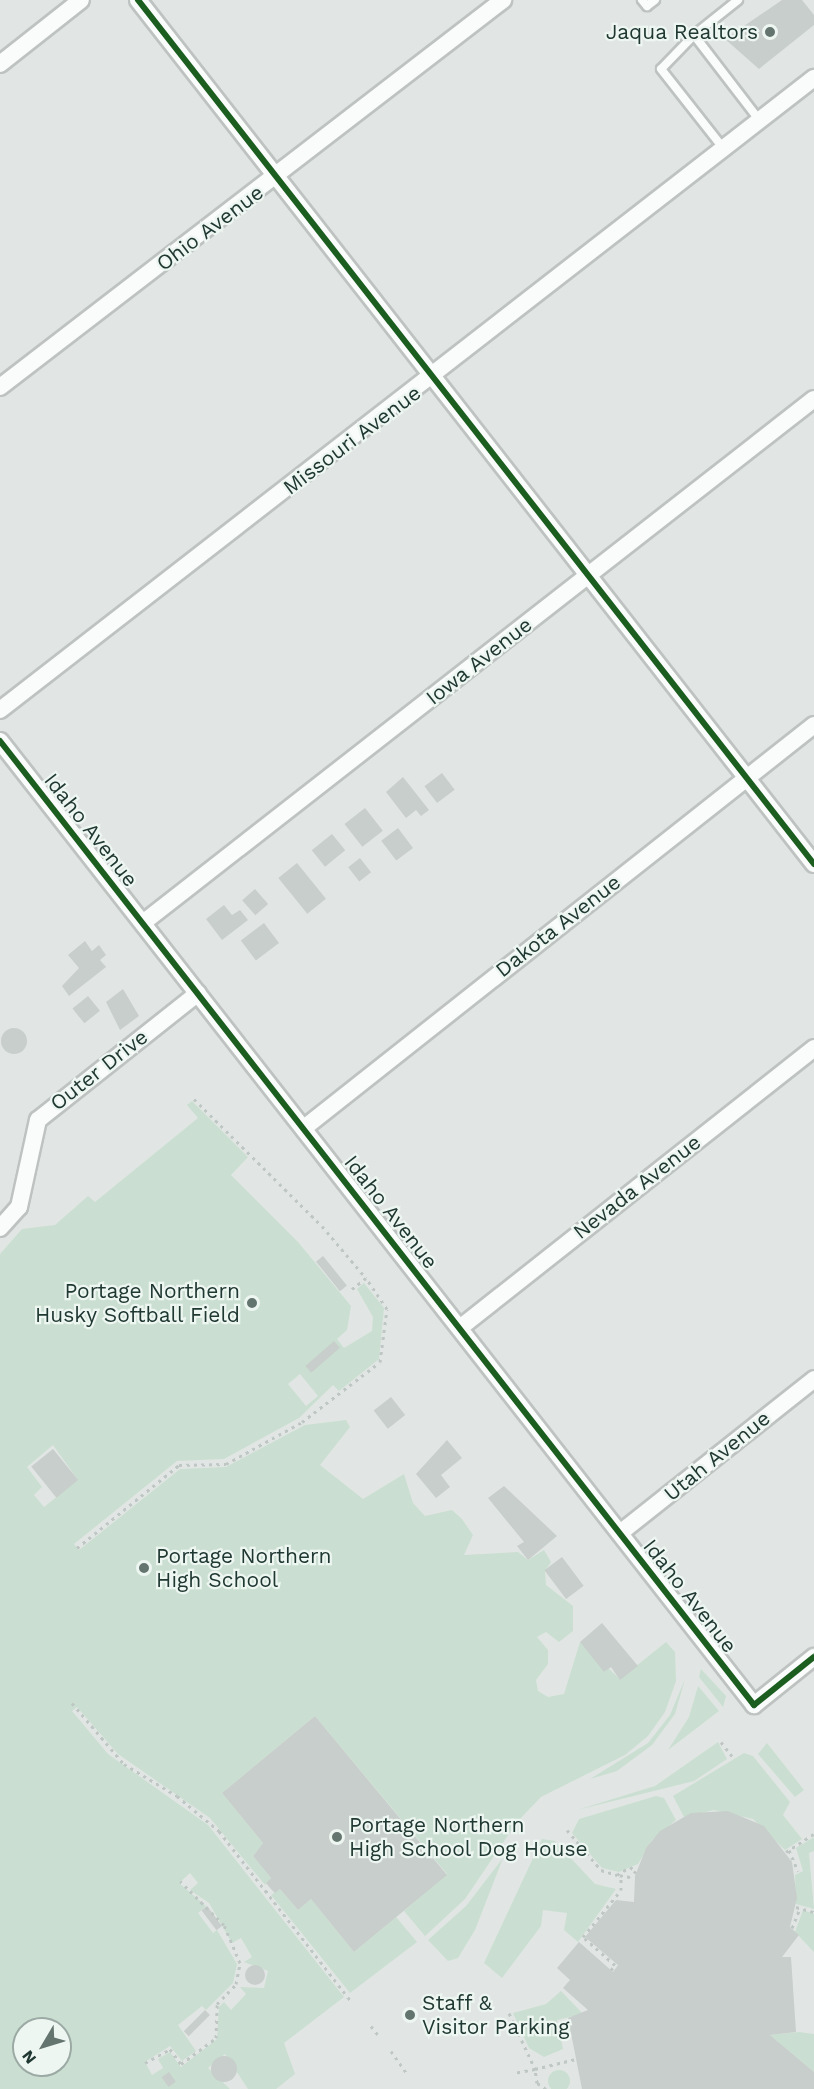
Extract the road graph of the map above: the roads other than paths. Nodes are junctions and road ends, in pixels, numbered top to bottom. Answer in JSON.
{"nodes":[{"id":1,"x":81,"y":0,"type":"edge"},
{"id":2,"x":138,"y":0,"type":"edge"},
{"id":3,"x":503,"y":0,"type":"edge"},
{"id":4,"x":642,"y":0,"type":"edge"},
{"id":5,"x":655,"y":0,"type":"edge"},
{"id":6,"x":738,"y":0,"type":"edge"},
{"id":7,"x":694,"y":35,"type":"junction"},
{"id":8,"x":0,"y":64,"type":"edge"},
{"id":9,"x":814,"y":78,"type":"edge"},
{"id":10,"x":760,"y":121,"type":"junction"},
{"id":11,"x":724,"y":149,"type":"junction"},
{"id":12,"x":275,"y":179,"type":"junction"},
{"id":13,"x":431,"y":380,"type":"junction"},
{"id":14,"x":0,"y":387,"type":"edge"},
{"id":15,"x":814,"y":399,"type":"edge"},
{"id":16,"x":586,"y":578,"type":"junction"},
{"id":17,"x":0,"y":710,"type":"edge"},
{"id":18,"x":814,"y":725,"type":"edge"},
{"id":19,"x":1,"y":746,"type":"edge"},
{"id":20,"x":748,"y":778,"type":"junction"},
{"id":21,"x":814,"y":864,"type":"edge"},
{"id":22,"x":144,"y":922,"type":"junction"},
{"id":23,"x":198,"y":993,"type":"junction"},
{"id":24,"x":814,"y":1048,"type":"edge"},
{"id":25,"x":304,"y":1128,"type":"junction"},
{"id":26,"x":0,"y":1228,"type":"edge"},
{"id":27,"x":461,"y":1327,"type":"junction"},
{"id":28,"x":814,"y":1379,"type":"edge"},
{"id":29,"x":620,"y":1533,"type":"junction"},
{"id":30,"x":814,"y":1657,"type":"edge"}],
"edges":[{"from":1,"to":8,"type":"street"},
{"from":2,"to":12,"type":"street"},
{"from":3,"to":12,"type":"street","name":"Ohio Avenue"},
{"from":4,"to":5,"type":"lane"},
{"from":6,"to":7,"type":"lane"},
{"from":7,"to":10,"type":"lane"},
{"from":7,"to":11,"type":"lane"},
{"from":9,"to":10,"type":"street","name":"Missouri Avenue"},
{"from":10,"to":11,"type":"street","name":"Missouri Avenue"},
{"from":11,"to":13,"type":"street","name":"Missouri Avenue"},
{"from":12,"to":13,"type":"street"},
{"from":12,"to":14,"type":"street","name":"Ohio Avenue"},
{"from":13,"to":16,"type":"street"},
{"from":13,"to":17,"type":"street","name":"Missouri Avenue"},
{"from":15,"to":16,"type":"street","name":"Iowa Avenue"},
{"from":16,"to":20,"type":"street"},
{"from":16,"to":22,"type":"street","name":"Iowa Avenue"},
{"from":18,"to":20,"type":"street","name":"Dakota Avenue"},
{"from":19,"to":22,"type":"street","name":"Idaho Avenue"},
{"from":20,"to":21,"type":"street"},
{"from":20,"to":25,"type":"street","name":"Dakota Avenue"},
{"from":22,"to":23,"type":"street","name":"Idaho Avenue"},
{"from":23,"to":25,"type":"street","name":"Idaho Avenue"},
{"from":23,"to":26,"type":"street","name":"Outer Drive"},
{"from":24,"to":27,"type":"street","name":"Nevada Avenue"},
{"from":25,"to":27,"type":"street","name":"Idaho Avenue"},
{"from":27,"to":29,"type":"street","name":"Idaho Avenue"},
{"from":28,"to":29,"type":"street","name":"Utah Avenue"},
{"from":29,"to":30,"type":"street","name":"Idaho Avenue"}]}
